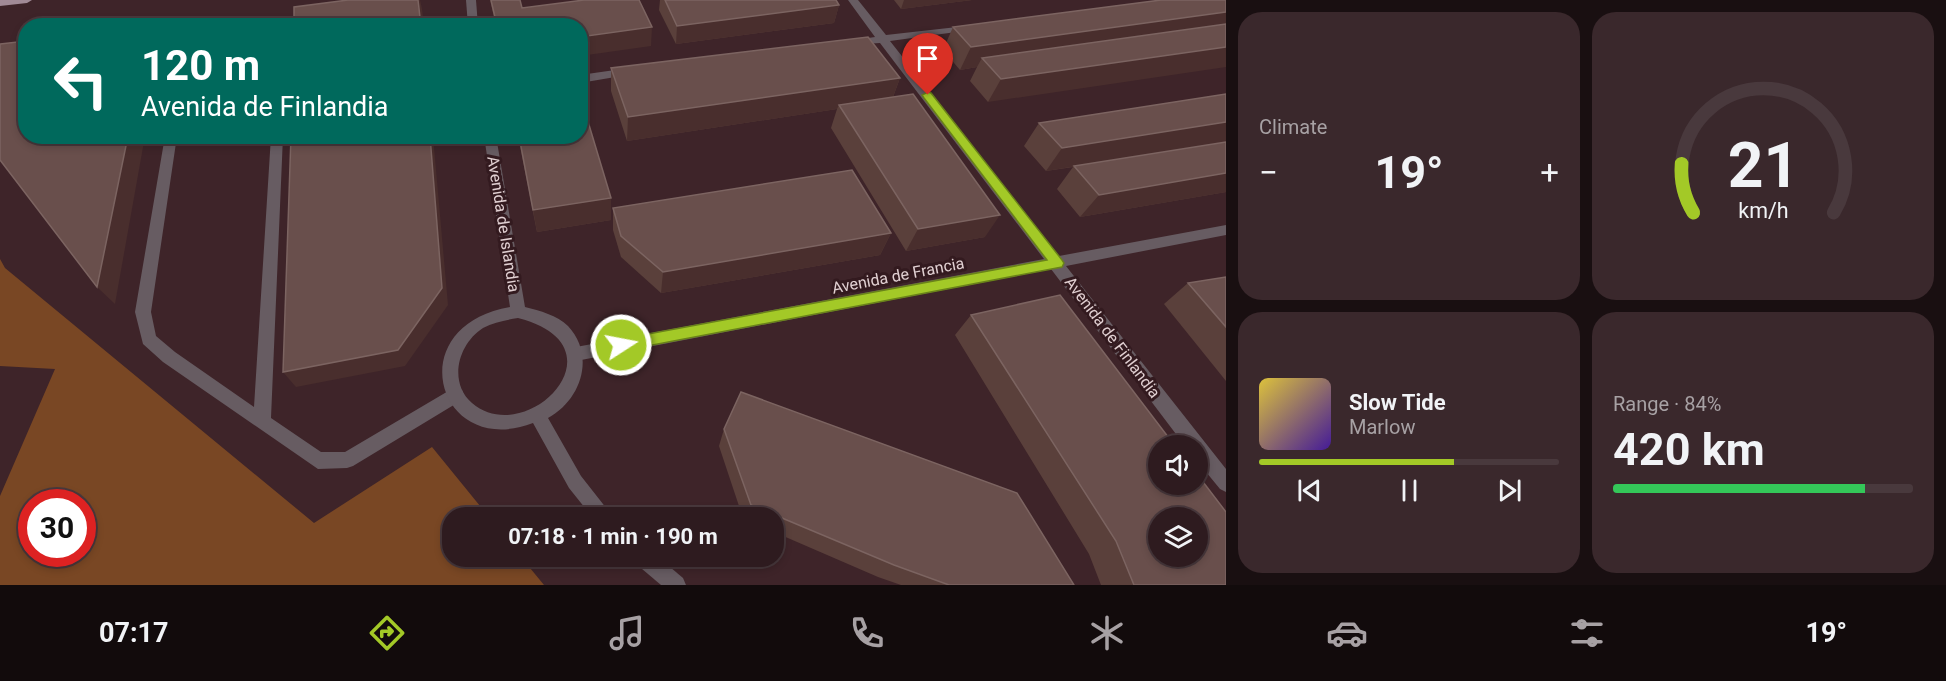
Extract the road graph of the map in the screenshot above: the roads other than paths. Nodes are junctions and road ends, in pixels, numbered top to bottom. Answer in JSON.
{"nodes":[{"id":1,"x":27,"y":0,"type":"edge"},
{"id":2,"x":853,"y":0,"type":"edge"},
{"id":3,"x":468,"y":2,"type":"edge"},
{"id":4,"x":0,"y":3,"type":"edge"},
{"id":5,"x":471,"y":18,"type":"edge"},
{"id":6,"x":978,"y":27,"type":"edge"},
{"id":7,"x":885,"y":39,"type":"junction"},
{"id":8,"x":838,"y":45,"type":"edge"},
{"id":9,"x":639,"y":71,"type":"edge"},
{"id":10,"x":588,"y":78,"type":"edge"},
{"id":11,"x":170,"y":144,"type":"edge"},
{"id":12,"x":277,"y":144,"type":"edge"},
{"id":13,"x":491,"y":144,"type":"edge"},
{"id":14,"x":1226,"y":230,"type":"edge"},
{"id":15,"x":1057,"y":263,"type":"junction"},
{"id":16,"x":518,"y":312,"type":"junction"},
{"id":17,"x":576,"y":354,"type":"junction"},
{"id":18,"x":456,"y":395,"type":"junction"},
{"id":19,"x":538,"y":416,"type":"junction"},
{"id":20,"x":262,"y":420,"type":"junction"},
{"id":21,"x":1189,"y":435,"type":"edge"},
{"id":22,"x":1208,"y":460,"type":"edge"},
{"id":23,"x":1226,"y":483,"type":"edge"},
{"id":24,"x":596,"y":507,"type":"edge"},
{"id":25,"x":655,"y":567,"type":"edge"},
{"id":26,"x":676,"y":585,"type":"edge"}],
"edges":[{"from":1,"to":4,"type":"main road"},
{"from":2,"to":7,"type":"street","name":"Avenida de Finlandia"},
{"from":3,"to":5,"type":"street"},
{"from":6,"to":7,"type":"street"},
{"from":7,"to":8,"type":"street"},
{"from":7,"to":15,"type":"street","name":"Avenida de Finlandia"},
{"from":9,"to":10,"type":"street"},
{"from":11,"to":20,"type":"street"},
{"from":12,"to":20,"type":"street"},
{"from":13,"to":16,"type":"street","name":"Avenida de Islandia"},
{"from":14,"to":15,"type":"street","name":"Avenida de Francia"},
{"from":15,"to":17,"type":"street","name":"Avenida de Francia"},
{"from":15,"to":21,"type":"street","name":"Avenida de Finlandia"},
{"from":16,"to":17,"type":"street"},
{"from":16,"to":18,"type":"street"},
{"from":17,"to":19,"type":"street"},
{"from":18,"to":19,"type":"street"},
{"from":18,"to":20,"type":"street"},
{"from":19,"to":24,"type":"street"},
{"from":22,"to":23,"type":"street","name":"Avenida de Finlandia"},
{"from":25,"to":26,"type":"street"}]}
